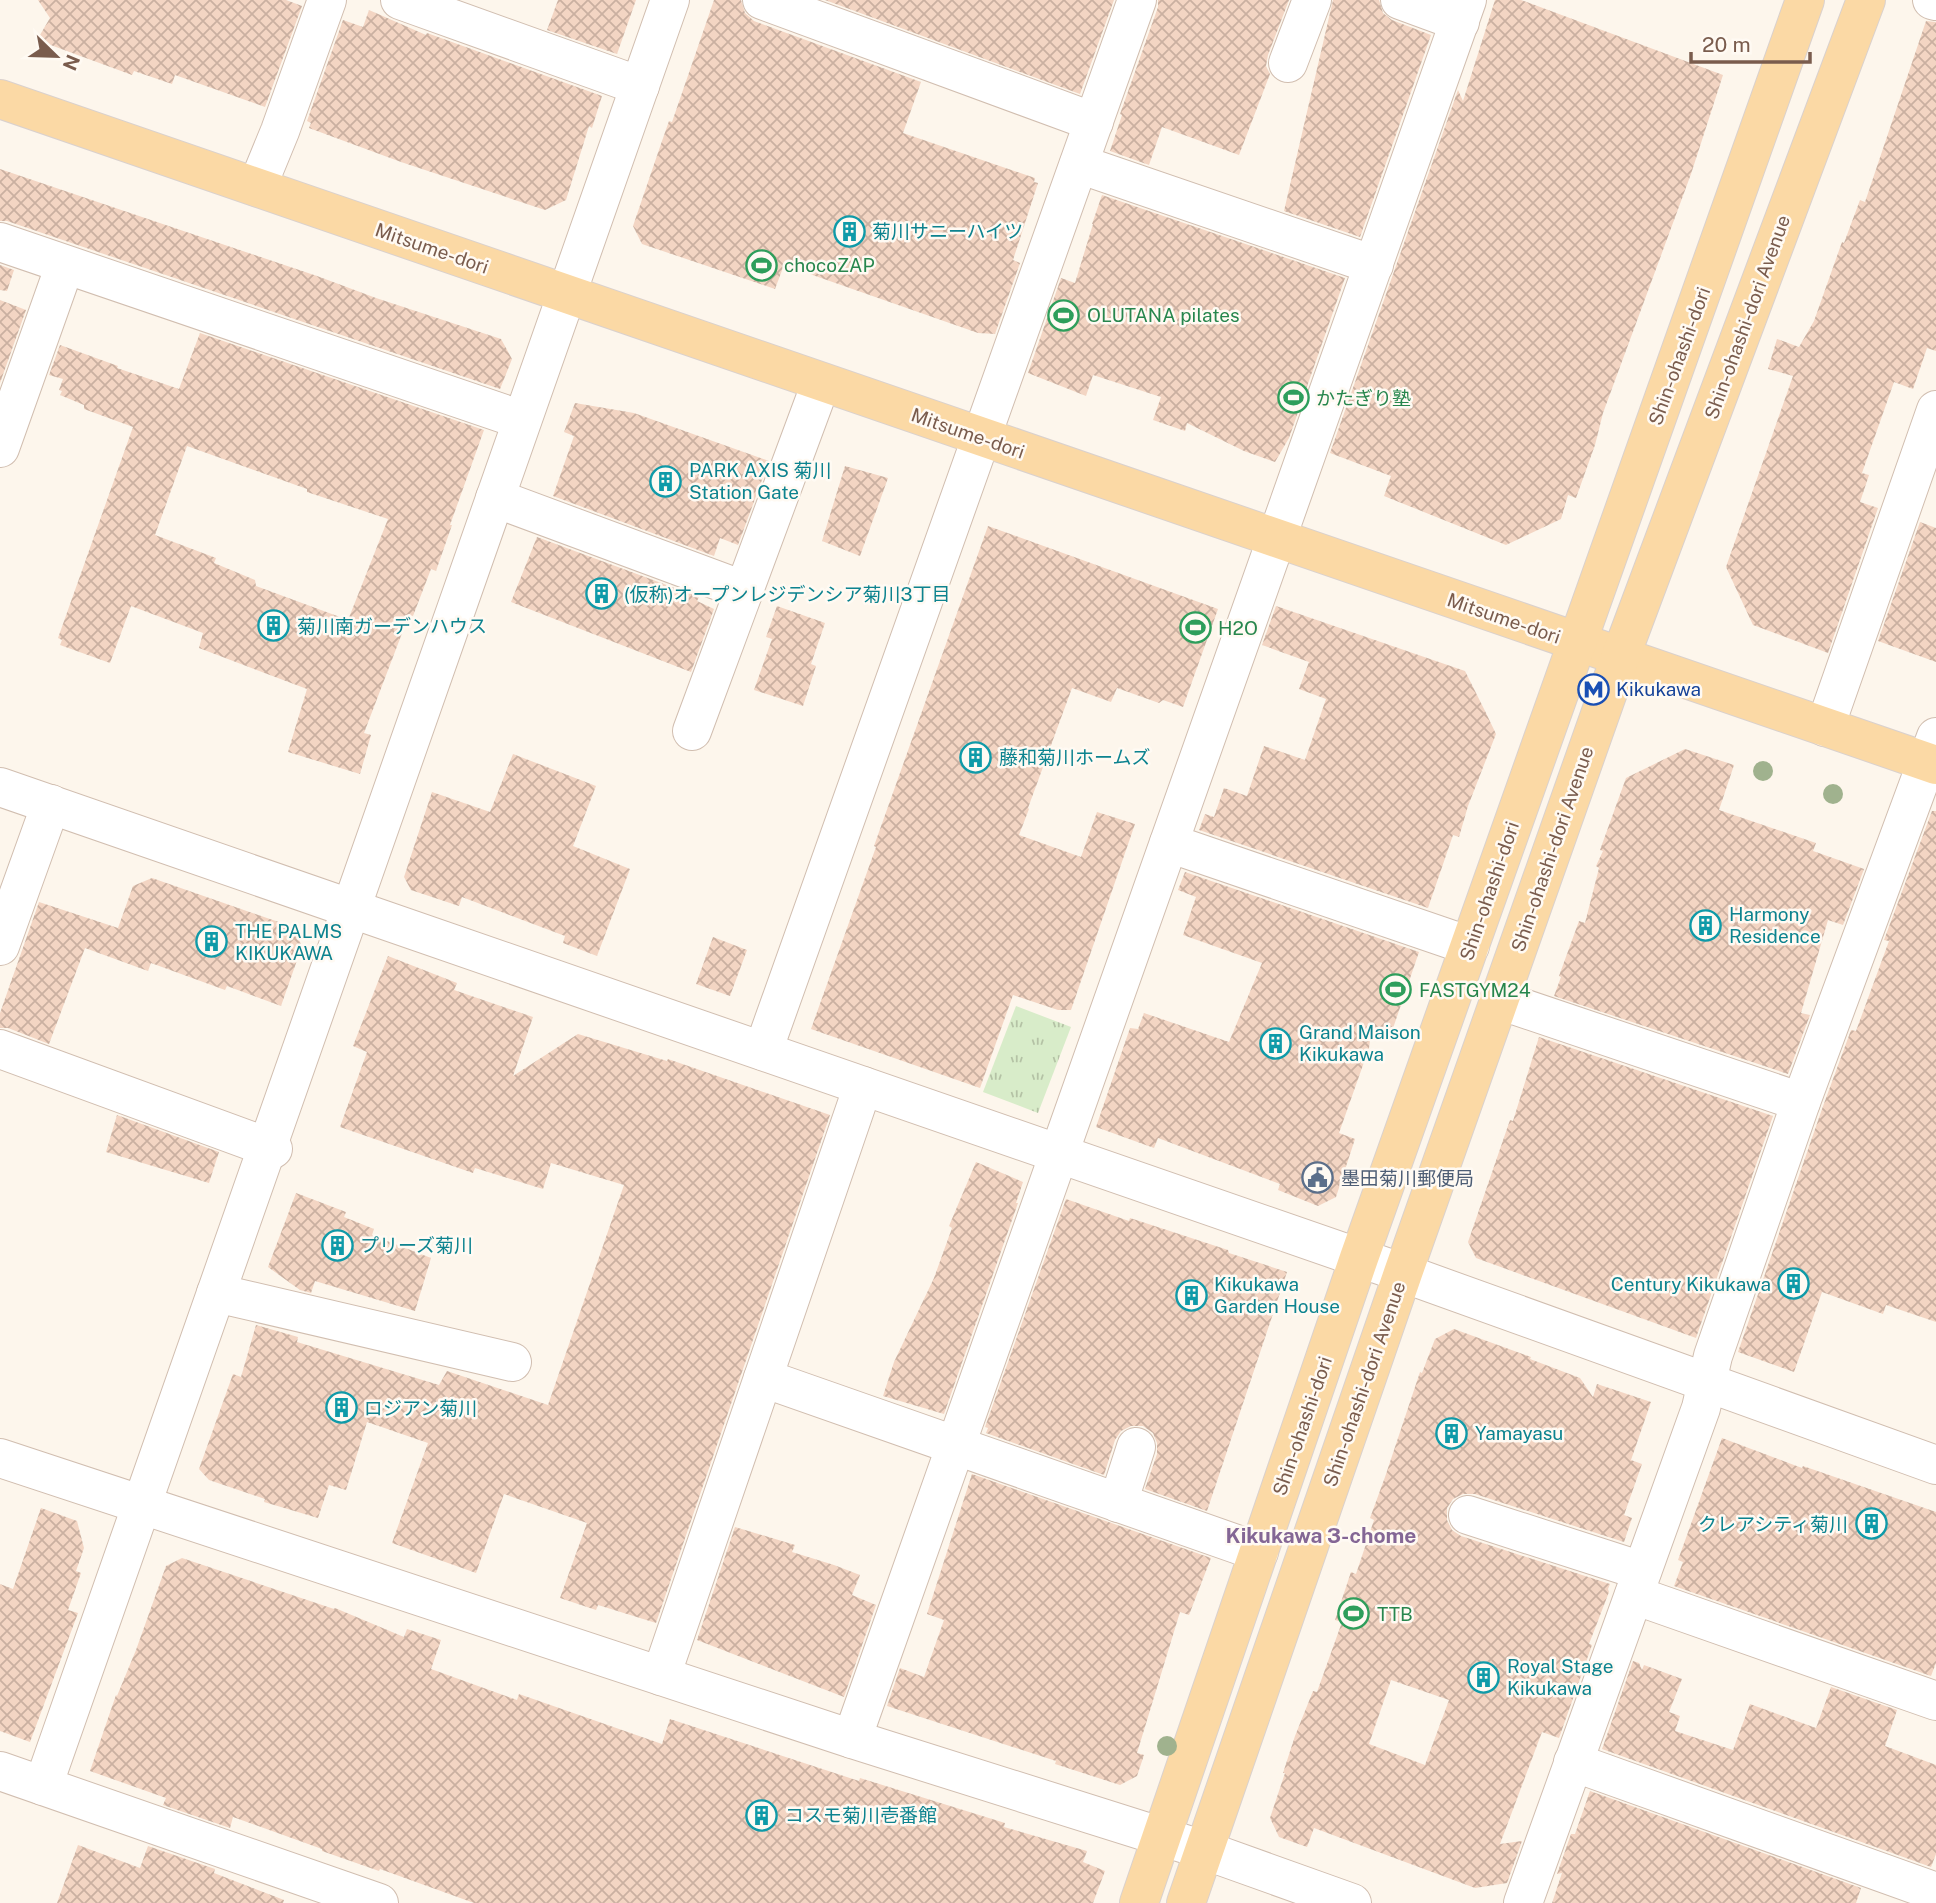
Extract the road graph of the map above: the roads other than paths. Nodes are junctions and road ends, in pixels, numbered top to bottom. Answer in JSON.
{"nodes":[{"id":1,"x":400,"y":0,"type":"edge"},
{"id":2,"x":670,"y":0,"type":"edge"},
{"id":3,"x":762,"y":0,"type":"edge"},
{"id":4,"x":1137,"y":0,"type":"edge"},
{"id":5,"x":1312,"y":0,"type":"edge"},
{"id":6,"x":1400,"y":0,"type":"edge"},
{"id":7,"x":1805,"y":0,"type":"edge"},
{"id":8,"x":1867,"y":0,"type":"edge"},
{"id":9,"x":325,"y":1,"type":"edge"},
{"id":10,"x":1464,"y":11,"type":"edge"},
{"id":11,"x":1288,"y":63,"type":"dead end"},
{"id":12,"x":640,"y":86,"type":"junction"},
{"id":13,"x":0,"y":99,"type":"edge"},
{"id":14,"x":1094,"y":122,"type":"junction"},
{"id":15,"x":1079,"y":164,"type":"junction"},
{"id":16,"x":257,"y":187,"type":"junction"},
{"id":17,"x":0,"y":242,"type":"edge"},
{"id":18,"x":65,"y":265,"type":"junction"},
{"id":19,"x":1374,"y":265,"type":"junction"},
{"id":20,"x":567,"y":294,"type":"junction"},
{"id":21,"x":821,"y":383,"type":"junction"},
{"id":22,"x":1936,"y":410,"type":"edge"},
{"id":23,"x":522,"y":420,"type":"junction"},
{"id":24,"x":982,"y":438,"type":"junction"},
{"id":25,"x":0,"y":448,"type":"edge"},
{"id":26,"x":495,"y":498,"type":"junction"},
{"id":27,"x":1276,"y":540,"type":"junction"},
{"id":28,"x":743,"y":590,"type":"junction"},
{"id":29,"x":1577,"y":643,"type":"junction"},
{"id":30,"x":1620,"y":658,"type":"junction"},
{"id":31,"x":1825,"y":727,"type":"junction"},
{"id":32,"x":692,"y":731,"type":"dead end"},
{"id":33,"x":1933,"y":755,"type":"edge"},
{"id":34,"x":0,"y":787,"type":"edge"},
{"id":35,"x":51,"y":804,"type":"junction"},
{"id":36,"x":1169,"y":844,"type":"junction"},
{"id":37,"x":351,"y":908,"type":"junction"},
{"id":38,"x":0,"y":946,"type":"edge"},
{"id":39,"x":1470,"y":946,"type":"junction"},
{"id":40,"x":1499,"y":1000,"type":"junction"},
{"id":41,"x":0,"y":1049,"type":"edge"},
{"id":42,"x":763,"y":1051,"type":"junction"},
{"id":43,"x":863,"y":1086,"type":"junction"},
{"id":44,"x":1801,"y":1102,"type":"junction"},
{"id":45,"x":270,"y":1148,"type":"junction"},
{"id":46,"x":1060,"y":1154,"type":"junction"},
{"id":47,"x":1359,"y":1258,"type":"junction"},
{"id":48,"x":1403,"y":1273,"type":"junction"},
{"id":49,"x":216,"y":1293,"type":"junction"},
{"id":50,"x":512,"y":1362,"type":"dead end"},
{"id":51,"x":763,"y":1378,"type":"junction"},
{"id":52,"x":1707,"y":1383,"type":"junction"},
{"id":53,"x":956,"y":1446,"type":"junction"},
{"id":54,"x":1136,"y":1447,"type":"dead end"},
{"id":55,"x":0,"y":1458,"type":"edge"},
{"id":56,"x":1936,"y":1465,"type":"edge"},
{"id":57,"x":1118,"y":1503,"type":"junction"},
{"id":58,"x":141,"y":1504,"type":"junction"},
{"id":59,"x":1468,"y":1515,"type":"dead end"},
{"id":60,"x":1259,"y":1552,"type":"junction"},
{"id":61,"x":1638,"y":1583,"type":"junction"},
{"id":62,"x":661,"y":1676,"type":"junction"},
{"id":63,"x":1936,"y":1701,"type":"edge"},
{"id":64,"x":852,"y":1739,"type":"junction"},
{"id":65,"x":1573,"y":1762,"type":"junction"},
{"id":66,"x":0,"y":1771,"type":"edge"},
{"id":67,"x":43,"y":1786,"type":"junction"},
{"id":68,"x":1161,"y":1837,"type":"junction"},
{"id":69,"x":1204,"y":1850,"type":"junction"},
{"id":70,"x":1936,"y":1892,"type":"edge"},
{"id":71,"x":379,"y":1903,"type":"edge"},
{"id":72,"x":1139,"y":1903,"type":"edge"},
{"id":73,"x":1186,"y":1903,"type":"edge"},
{"id":74,"x":1352,"y":1903,"type":"edge"},
{"id":75,"x":1522,"y":1903,"type":"edge"}],
"edges":[{"from":1,"to":12,"type":"street"},
{"from":2,"to":12,"type":"street"},
{"from":3,"to":14,"type":"street"},
{"from":4,"to":14,"type":"street"},
{"from":5,"to":11,"type":"street"},
{"from":6,"to":10,"type":"street"},
{"from":7,"to":29,"type":"main road","name":"Shin-ohashi-dori"},
{"from":8,"to":30,"type":"main road","name":"Shin-ohashi-dori Avenue"},
{"from":9,"to":16,"type":"street"},
{"from":10,"to":19,"type":"street"},
{"from":12,"to":20,"type":"street"},
{"from":13,"to":16,"type":"main road","name":"Mitsume-dori"},
{"from":14,"to":15,"type":"street"},
{"from":15,"to":19,"type":"street"},
{"from":15,"to":24,"type":"street"},
{"from":16,"to":20,"type":"main road","name":"Mitsume-dori"},
{"from":17,"to":18,"type":"street"},
{"from":18,"to":23,"type":"street"},
{"from":18,"to":25,"type":"street"},
{"from":19,"to":27,"type":"street"},
{"from":20,"to":21,"type":"main road","name":"Mitsume-dori"},
{"from":20,"to":23,"type":"street"},
{"from":21,"to":24,"type":"main road","name":"Mitsume-dori"},
{"from":21,"to":28,"type":"street"},
{"from":22,"to":31,"type":"street"},
{"from":23,"to":26,"type":"street"},
{"from":24,"to":27,"type":"main road","name":"Mitsume-dori"},
{"from":24,"to":42,"type":"street"},
{"from":26,"to":28,"type":"street"},
{"from":26,"to":37,"type":"street"},
{"from":27,"to":29,"type":"main road","name":"Mitsume-dori"},
{"from":27,"to":36,"type":"street"},
{"from":28,"to":32,"type":"street"},
{"from":29,"to":30,"type":"main road","name":"Mitsume-dori"},
{"from":29,"to":39,"type":"main road","name":"Shin-ohashi-dori"},
{"from":30,"to":31,"type":"main road","name":"Mitsume-dori"},
{"from":30,"to":40,"type":"main road","name":"Shin-ohashi-dori Avenue"},
{"from":31,"to":33,"type":"main road","name":"Mitsume-dori"},
{"from":33,"to":44,"type":"street"},
{"from":34,"to":35,"type":"street"},
{"from":35,"to":37,"type":"street"},
{"from":35,"to":38,"type":"street"},
{"from":36,"to":39,"type":"street"},
{"from":36,"to":46,"type":"street"},
{"from":37,"to":42,"type":"street"},
{"from":37,"to":45,"type":"street"},
{"from":39,"to":47,"type":"main road","name":"Shin-ohashi-dori"},
{"from":40,"to":44,"type":"street"},
{"from":40,"to":48,"type":"main road","name":"Shin-ohashi-dori Avenue"},
{"from":41,"to":45,"type":"street"},
{"from":42,"to":43,"type":"street"},
{"from":43,"to":46,"type":"street"},
{"from":43,"to":51,"type":"street"},
{"from":44,"to":52,"type":"street"},
{"from":45,"to":49,"type":"street"},
{"from":46,"to":47,"type":"street"},
{"from":46,"to":53,"type":"street"},
{"from":47,"to":48,"type":"street"},
{"from":47,"to":60,"type":"main road","name":"Shin-ohashi-dori"},
{"from":48,"to":52,"type":"street"},
{"from":48,"to":69,"type":"main road","name":"Shin-ohashi-dori Avenue"},
{"from":49,"to":50,"type":"street"},
{"from":49,"to":58,"type":"street"},
{"from":51,"to":53,"type":"street"},
{"from":51,"to":62,"type":"street"},
{"from":52,"to":56,"type":"street"},
{"from":52,"to":61,"type":"street"},
{"from":53,"to":57,"type":"street"},
{"from":53,"to":64,"type":"street"},
{"from":54,"to":57,"type":"street"},
{"from":55,"to":58,"type":"street"},
{"from":57,"to":60,"type":"street"},
{"from":58,"to":62,"type":"street"},
{"from":58,"to":67,"type":"street"},
{"from":59,"to":61,"type":"street"},
{"from":60,"to":68,"type":"main road","name":"Shin-ohashi-dori"},
{"from":61,"to":63,"type":"street"},
{"from":61,"to":65,"type":"street"},
{"from":62,"to":64,"type":"street"},
{"from":64,"to":68,"type":"street"},
{"from":65,"to":70,"type":"street"},
{"from":65,"to":75,"type":"street"},
{"from":66,"to":67,"type":"street"},
{"from":67,"to":71,"type":"street"},
{"from":68,"to":69,"type":"street"},
{"from":68,"to":72,"type":"main road","name":"Shin-ohashi-dori"},
{"from":69,"to":73,"type":"main road","name":"Shin-ohashi-dori Avenue"},
{"from":69,"to":74,"type":"street"}]}
